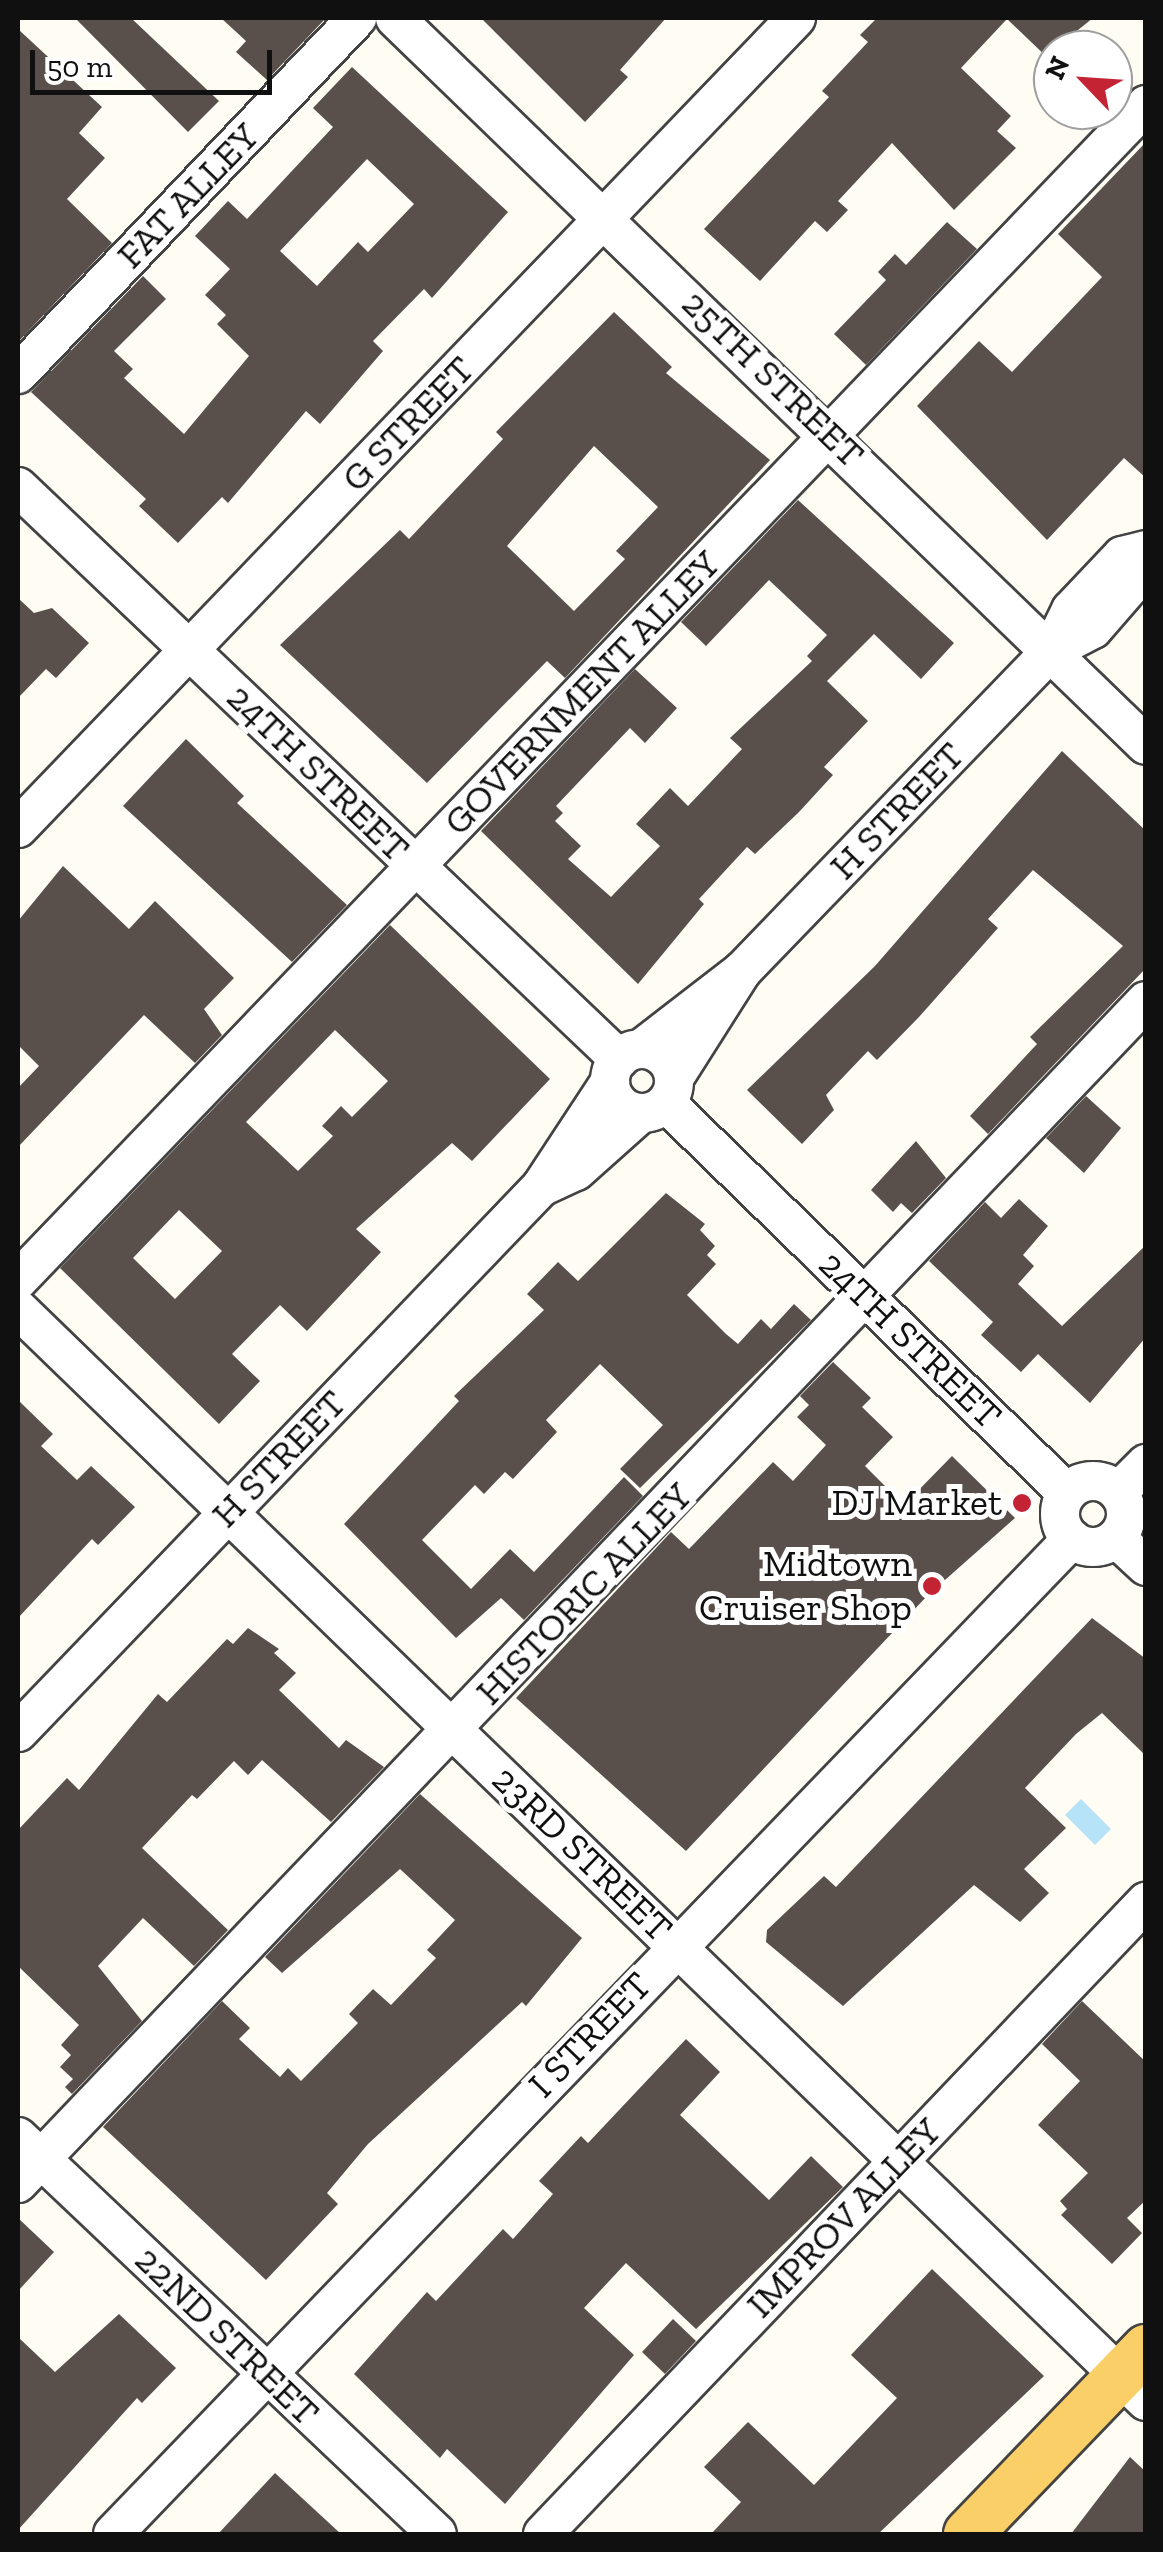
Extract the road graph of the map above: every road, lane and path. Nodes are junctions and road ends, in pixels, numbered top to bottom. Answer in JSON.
{"nodes":[{"id":1,"x":357,"y":18,"type":"edge"},
{"id":2,"x":395,"y":18,"type":"edge"},
{"id":3,"x":796,"y":18,"type":"edge"},
{"id":4,"x":1146,"y":105,"type":"edge"},
{"id":5,"x":604,"y":219,"type":"junction"},
{"id":6,"x":18,"y":374,"type":"edge"},
{"id":7,"x":831,"y":433,"type":"junction"},
{"id":8,"x":18,"y":487,"type":"edge"},
{"id":9,"x":1146,"y":550,"type":"edge"},
{"id":10,"x":1146,"y":568,"type":"edge"},
{"id":11,"x":191,"y":650,"type":"junction"},
{"id":12,"x":1051,"y":651,"type":"junction"},
{"id":13,"x":1146,"y":745,"type":"edge"},
{"id":14,"x":18,"y":828,"type":"edge"},
{"id":15,"x":414,"y":866,"type":"junction"},
{"id":16,"x":742,"y":971,"type":"junction"},
{"id":17,"x":1146,"y":1001,"type":"edge"},
{"id":18,"x":623,"y":1063,"type":"junction"},
{"id":19,"x":660,"y":1098,"type":"junction"},
{"id":20,"x":541,"y":1186,"type":"junction"},
{"id":21,"x":18,"y":1280,"type":"edge"},
{"id":22,"x":868,"y":1298,"type":"junction"},
{"id":23,"x":18,"y":1308,"type":"edge"},
{"id":24,"x":1146,"y":1464,"type":"edge"},
{"id":25,"x":1118,"y":1492,"type":"junction"},
{"id":26,"x":1067,"y":1493,"type":"junction"},
{"id":27,"x":230,"y":1510,"type":"junction"},
{"id":28,"x":1116,"y":1538,"type":"junction"},
{"id":29,"x":1072,"y":1540,"type":"junction"},
{"id":30,"x":1146,"y":1566,"type":"edge"},
{"id":31,"x":454,"y":1728,"type":"junction"},
{"id":32,"x":18,"y":1732,"type":"edge"},
{"id":33,"x":1146,"y":1902,"type":"edge"},
{"id":34,"x":676,"y":1946,"type":"junction"},
{"id":35,"x":25,"y":2160,"type":"edge"},
{"id":36,"x":899,"y":2160,"type":"junction"},
{"id":37,"x":267,"y":2375,"type":"junction"},
{"id":38,"x":1137,"y":2375,"type":"edge"},
{"id":39,"x":113,"y":2534,"type":"edge"},
{"id":40,"x":438,"y":2534,"type":"edge"},
{"id":41,"x":544,"y":2534,"type":"edge"},
{"id":42,"x":968,"y":2534,"type":"edge"}],
"edges":[{"from":1,"to":6,"type":"street","name":"FAT ALLEY"},
{"from":2,"to":5,"type":"street","name":"25TH STREET"},
{"from":3,"to":5,"type":"street","name":"G STREET"},
{"from":4,"to":7,"type":"street","name":"GOVERNMENT ALLEY"},
{"from":5,"to":7,"type":"street","name":"25TH STREET"},
{"from":5,"to":11,"type":"street","name":"G STREET"},
{"from":7,"to":12,"type":"street","name":"25TH STREET"},
{"from":7,"to":15,"type":"street","name":"GOVERNMENT ALLEY"},
{"from":8,"to":11,"type":"street","name":"24TH STREET"},
{"from":9,"to":12,"type":"street","name":"H STREET"},
{"from":10,"to":12,"type":"street","name":"H STREET"},
{"from":11,"to":14,"type":"street","name":"G STREET"},
{"from":11,"to":15,"type":"street","name":"24TH STREET"},
{"from":12,"to":13,"type":"street","name":"25TH STREET"},
{"from":12,"to":16,"type":"street","name":"H STREET"},
{"from":15,"to":18,"type":"street","name":"24TH STREET"},
{"from":15,"to":21,"type":"street","name":"GOVERNMENT ALLEY"},
{"from":16,"to":18,"type":"street","name":"H STREET"},
{"from":16,"to":19,"type":"street","name":"H STREET"},
{"from":17,"to":22,"type":"street","name":"HISTORIC ALLEY"},
{"from":18,"to":19,"type":"street"},
{"from":18,"to":19,"type":"street"},
{"from":18,"to":20,"type":"street","name":"H STREET"},
{"from":19,"to":20,"type":"street","name":"H STREET"},
{"from":19,"to":22,"type":"street","name":"24TH STREET"},
{"from":20,"to":27,"type":"street","name":"H STREET"},
{"from":22,"to":26,"type":"street","name":"24TH STREET"},
{"from":22,"to":31,"type":"street","name":"HISTORIC ALLEY"},
{"from":23,"to":27,"type":"street","name":"23RD STREET"},
{"from":24,"to":25,"type":"street"},
{"from":25,"to":26,"type":"street"},
{"from":25,"to":28,"type":"street"},
{"from":26,"to":29,"type":"street"},
{"from":27,"to":31,"type":"street","name":"23RD STREET"},
{"from":27,"to":32,"type":"street","name":"H STREET"},
{"from":28,"to":29,"type":"street"},
{"from":28,"to":30,"type":"street"},
{"from":29,"to":34,"type":"street","name":"I STREET"},
{"from":31,"to":34,"type":"street","name":"23RD STREET"},
{"from":31,"to":35,"type":"street","name":"HISTORIC ALLEY"},
{"from":33,"to":36,"type":"street","name":"IMPROV ALLEY"},
{"from":34,"to":36,"type":"street","name":"23RD STREET"},
{"from":34,"to":37,"type":"street","name":"I STREET"},
{"from":35,"to":37,"type":"street","name":"22ND STREET"},
{"from":36,"to":38,"type":"street","name":"23RD STREET"},
{"from":36,"to":41,"type":"street","name":"IMPROV ALLEY"},
{"from":37,"to":39,"type":"street","name":"I STREET"},
{"from":37,"to":40,"type":"street","name":"22ND STREET"},
{"from":38,"to":42,"type":"main road"}]}
